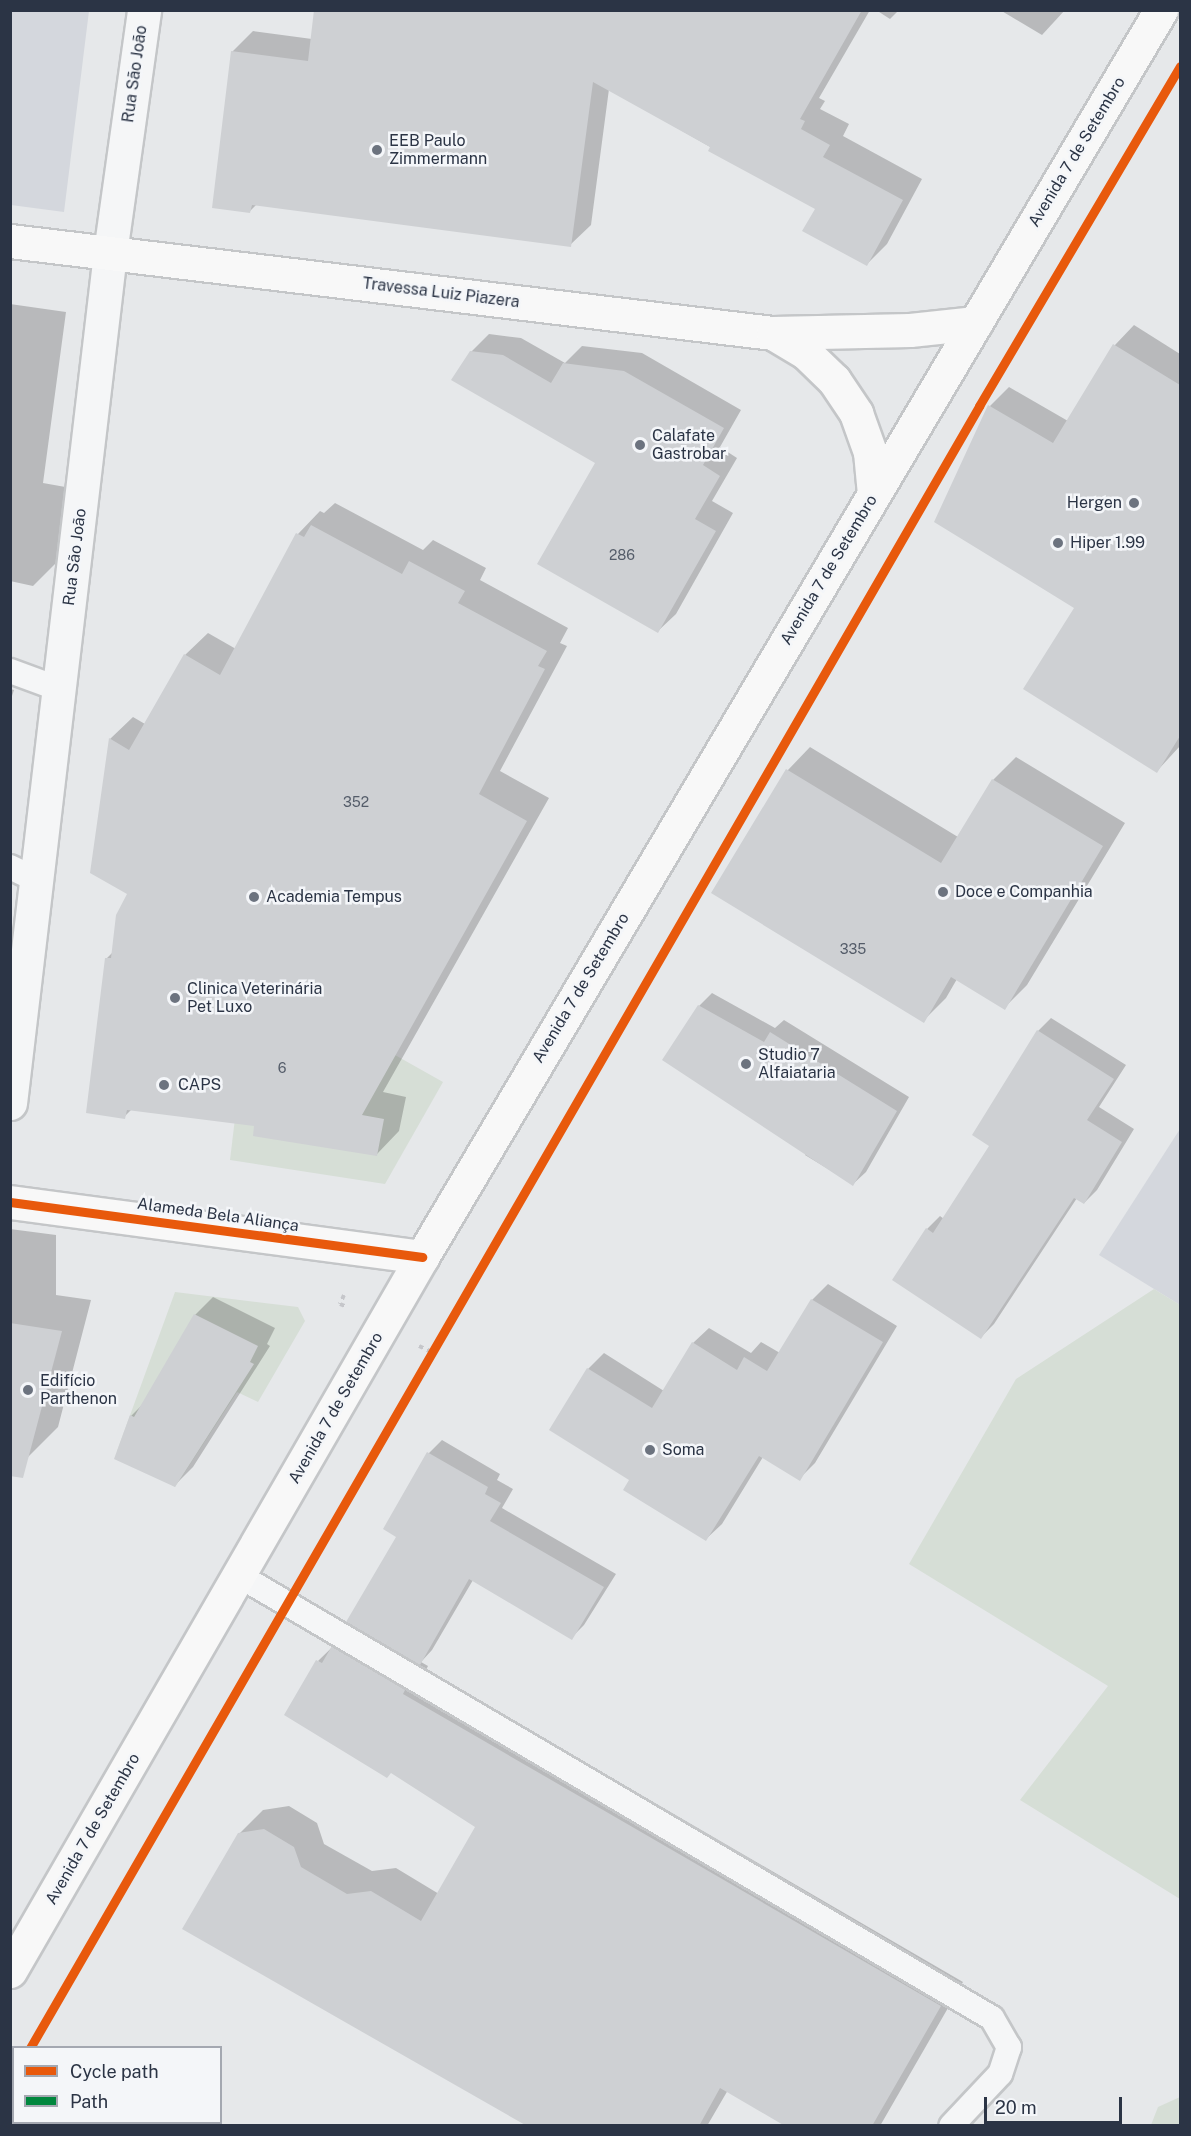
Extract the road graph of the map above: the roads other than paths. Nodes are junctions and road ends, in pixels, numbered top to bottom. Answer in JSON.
{"nodes":[{"id":1,"x":144,"y":10,"type":"edge"},
{"id":2,"x":1161,"y":10,"type":"edge"},
{"id":3,"x":10,"y":241,"type":"edge"},
{"id":4,"x":110,"y":253,"type":"junction"},
{"id":5,"x":976,"y":323,"type":"junction"},
{"id":6,"x":773,"y":333,"type":"junction"},
{"id":7,"x":874,"y":494,"type":"junction"},
{"id":8,"x":10,"y":671,"type":"edge"},
{"id":9,"x":59,"y":689,"type":"junction"},
{"id":10,"x":24,"y":873,"type":"edge"},
{"id":11,"x":10,"y":1103,"type":"edge"},
{"id":12,"x":10,"y":1202,"type":"edge"},
{"id":13,"x":422,"y":1257,"type":"junction"},
{"id":14,"x":240,"y":1576,"type":"junction"},
{"id":15,"x":10,"y":1971,"type":"edge"},
{"id":16,"x":951,"y":2126,"type":"edge"}],
"edges":[{"from":1,"to":4,"type":"street","name":"Rua São João"},
{"from":2,"to":5,"type":"street","name":"Avenida 7 de Setembro"},
{"from":3,"to":4,"type":"street","name":"Travessa Luiz Piazera"},
{"from":4,"to":6,"type":"street","name":"Travessa Luiz Piazera"},
{"from":4,"to":9,"type":"street","name":"Rua São João"},
{"from":5,"to":6,"type":"street","name":"Travessa Luiz Piazera"},
{"from":5,"to":7,"type":"street","name":"Avenida 7 de Setembro"},
{"from":6,"to":7,"type":"street","name":"Travessa Luiz Piazera"},
{"from":7,"to":13,"type":"street","name":"Avenida 7 de Setembro"},
{"from":8,"to":9,"type":"lane"},
{"from":9,"to":10,"type":"street","name":"Rua São João"},
{"from":10,"to":11,"type":"street","name":"Rua São João"},
{"from":12,"to":13,"type":"street","name":"Alameda Bela Aliança"},
{"from":13,"to":14,"type":"street","name":"Avenida 7 de Setembro"},
{"from":14,"to":15,"type":"street","name":"Avenida 7 de Setembro"},
{"from":14,"to":16,"type":"lane"}]}
